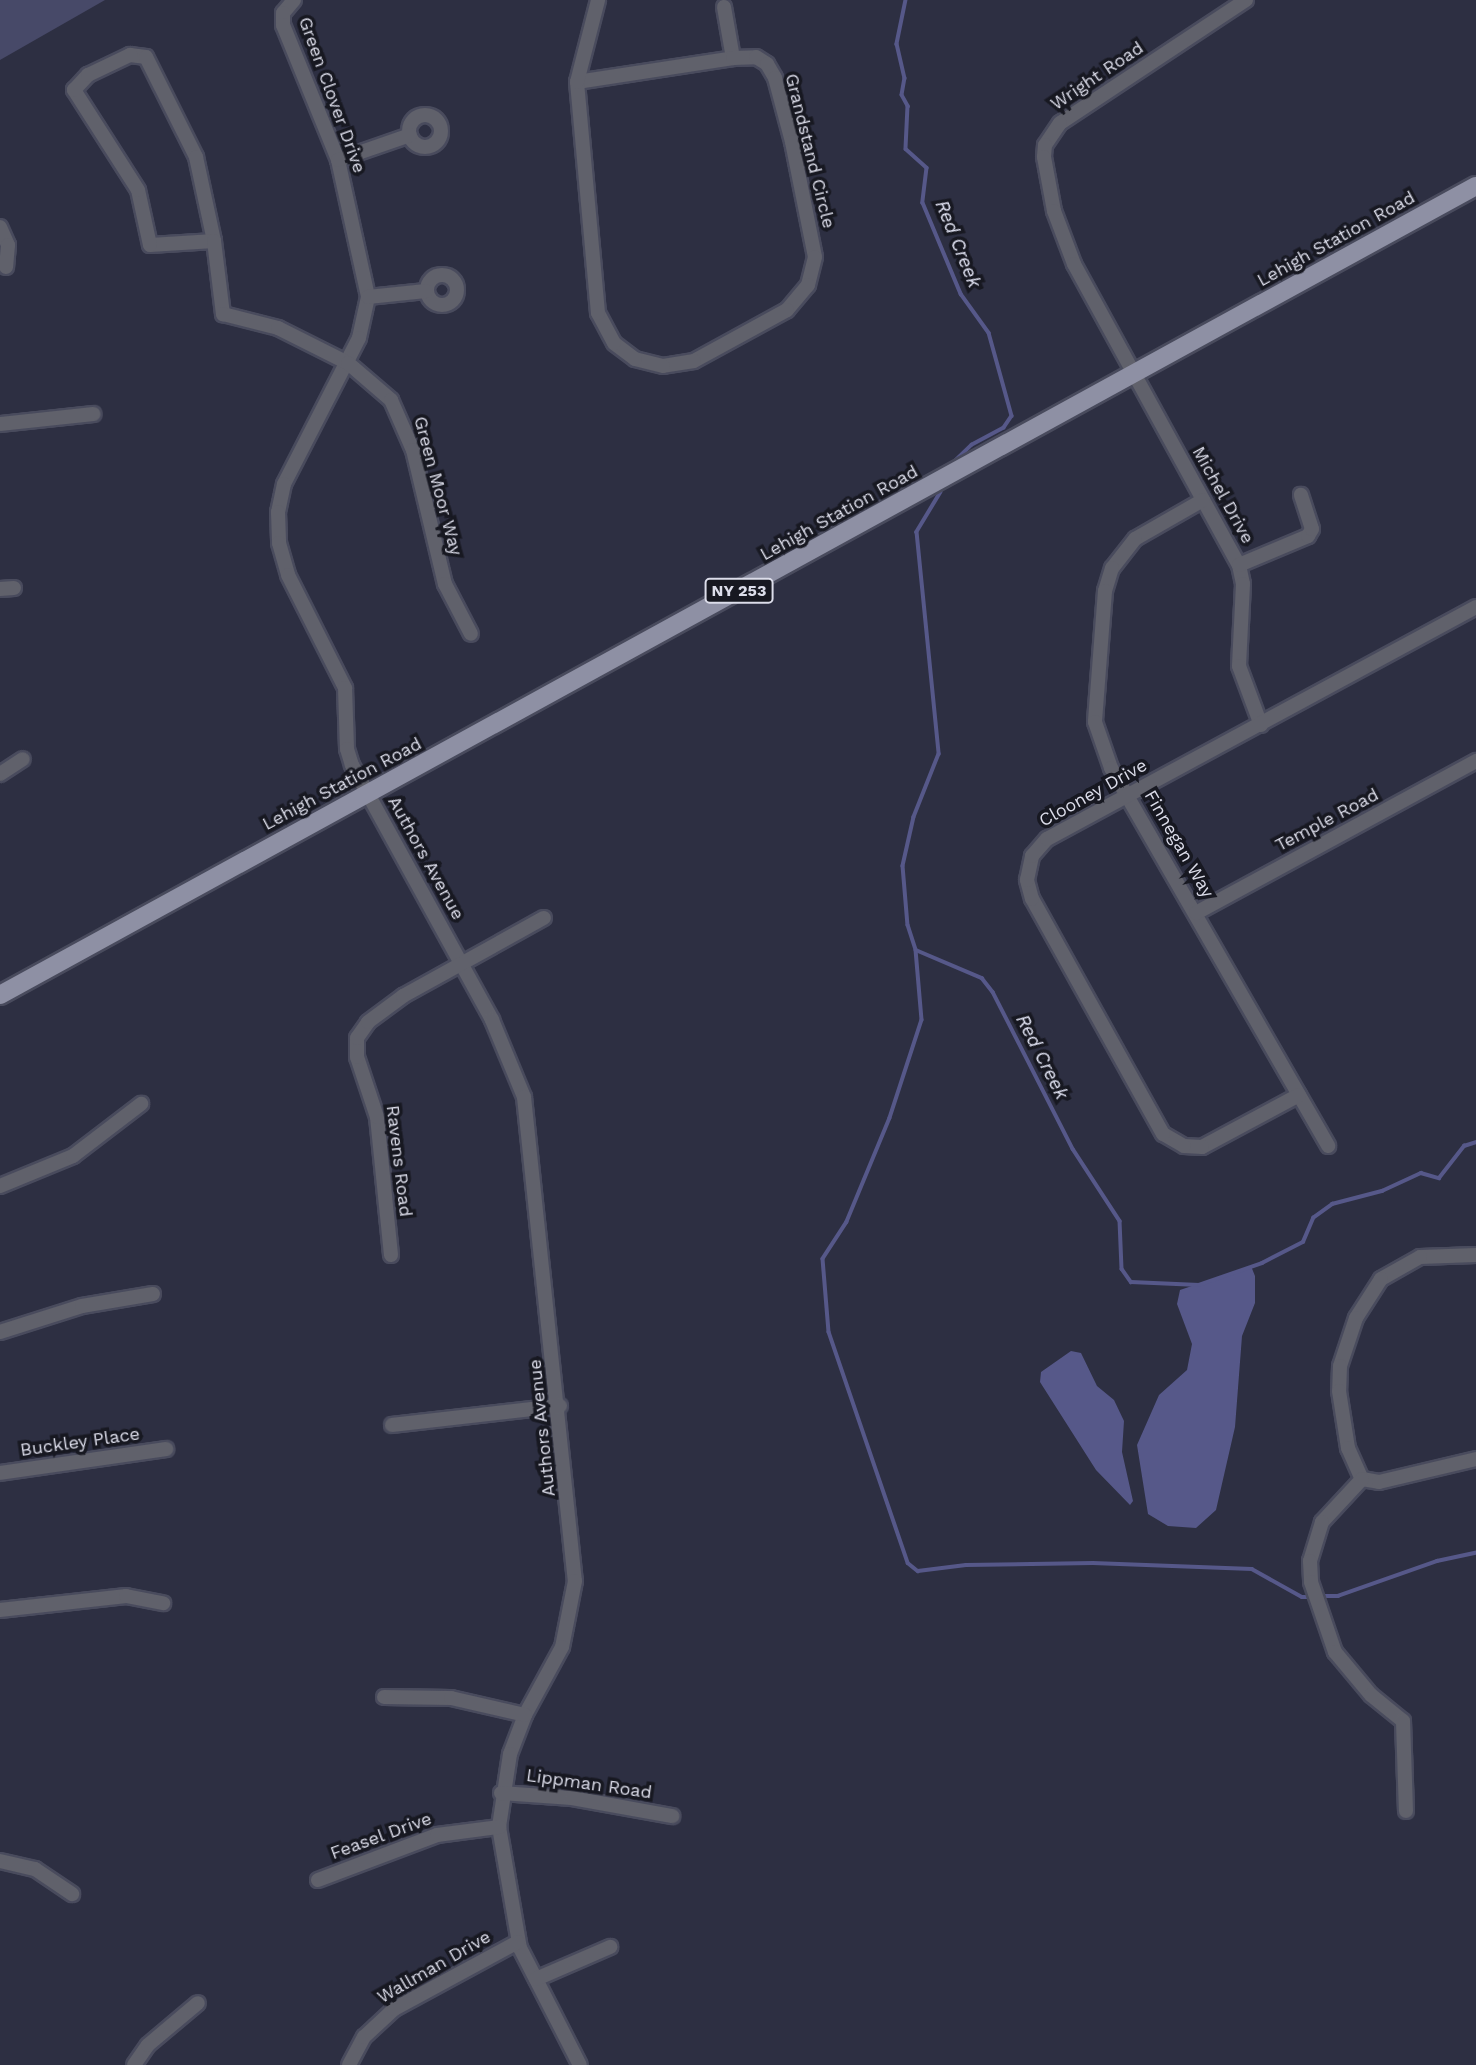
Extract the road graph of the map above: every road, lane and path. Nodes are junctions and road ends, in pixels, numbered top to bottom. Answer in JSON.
{"nodes":[{"id":1,"x":294,"y":0,"type":"edge"},
{"id":2,"x":598,"y":0,"type":"edge"},
{"id":3,"x":1246,"y":0,"type":"edge"},
{"id":4,"x":723,"y":2,"type":"edge"},
{"id":5,"x":733,"y":58,"type":"junction"},
{"id":6,"x":577,"y":82,"type":"junction"},
{"id":7,"x":410,"y":135,"type":"dead end"},
{"id":8,"x":338,"y":160,"type":"junction"},
{"id":9,"x":1476,"y":186,"type":"edge"},
{"id":10,"x":0,"y":227,"type":"edge"},
{"id":11,"x":214,"y":241,"type":"junction"},
{"id":12,"x":6,"y":267,"type":"dead end"},
{"id":13,"x":426,"y":291,"type":"dead end"},
{"id":14,"x":368,"y":297,"type":"junction"},
{"id":15,"x":348,"y":363,"type":"junction"},
{"id":16,"x":1134,"y":374,"type":"junction"},
{"id":17,"x":93,"y":414,"type":"dead end"},
{"id":18,"x":0,"y":424,"type":"edge"},
{"id":19,"x":1301,"y":495,"type":"dead end"},
{"id":20,"x":1203,"y":499,"type":"junction"},
{"id":21,"x":1239,"y":565,"type":"junction"},
{"id":22,"x":1476,"y":607,"type":"edge"},
{"id":23,"x":471,"y":634,"type":"dead end"},
{"id":24,"x":1261,"y":724,"type":"junction"},
{"id":25,"x":23,"y":759,"type":"dead end"},
{"id":26,"x":1476,"y":761,"type":"edge"},
{"id":27,"x":0,"y":774,"type":"edge"},
{"id":28,"x":369,"y":793,"type":"junction"},
{"id":29,"x":1128,"y":794,"type":"junction"},
{"id":30,"x":1196,"y":913,"type":"junction"},
{"id":31,"x":544,"y":918,"type":"dead end"},
{"id":32,"x":461,"y":963,"type":"junction"},
{"id":33,"x":0,"y":995,"type":"edge"},
{"id":34,"x":1299,"y":1096,"type":"junction"},
{"id":35,"x":141,"y":1104,"type":"dead end"},
{"id":36,"x":1328,"y":1146,"type":"dead end"},
{"id":37,"x":0,"y":1186,"type":"edge"},
{"id":38,"x":391,"y":1255,"type":"dead end"},
{"id":39,"x":1476,"y":1255,"type":"edge"},
{"id":40,"x":153,"y":1294,"type":"dead end"},
{"id":41,"x":0,"y":1332,"type":"edge"},
{"id":42,"x":560,"y":1406,"type":"junction"},
{"id":43,"x":393,"y":1425,"type":"dead end"},
{"id":44,"x":166,"y":1449,"type":"dead end"},
{"id":45,"x":1476,"y":1460,"type":"edge"},
{"id":46,"x":0,"y":1473,"type":"edge"},
{"id":47,"x":1362,"y":1479,"type":"junction"},
{"id":48,"x":163,"y":1603,"type":"dead end"},
{"id":49,"x":0,"y":1611,"type":"edge"},
{"id":50,"x":383,"y":1698,"type":"dead end"},
{"id":51,"x":525,"y":1715,"type":"junction"},
{"id":52,"x":501,"y":1793,"type":"junction"},
{"id":53,"x":1406,"y":1811,"type":"dead end"},
{"id":54,"x":672,"y":1816,"type":"dead end"},
{"id":55,"x":499,"y":1827,"type":"junction"},
{"id":56,"x":0,"y":1861,"type":"edge"},
{"id":57,"x":318,"y":1880,"type":"dead end"},
{"id":58,"x":72,"y":1894,"type":"dead end"},
{"id":59,"x":518,"y":1942,"type":"junction"},
{"id":60,"x":610,"y":1947,"type":"dead end"},
{"id":61,"x":536,"y":1979,"type":"junction"},
{"id":62,"x":198,"y":2003,"type":"dead end"},
{"id":63,"x":134,"y":2065,"type":"edge"},
{"id":64,"x":349,"y":2065,"type":"edge"},
{"id":65,"x":580,"y":2065,"type":"edge"}],
"edges":[{"from":1,"to":8,"type":"street","name":"Green Clover Drive"},
{"from":2,"to":6,"type":"street","name":"Grandstand Circle"},
{"from":3,"to":16,"type":"street","name":"Wright Road"},
{"from":4,"to":5,"type":"street"},
{"from":5,"to":6,"type":"street","name":"Grandstand Circle"},
{"from":5,"to":6,"type":"street","name":"Grandstand Circle"},
{"from":7,"to":8,"type":"street"},
{"from":8,"to":14,"type":"street","name":"Green Clover Drive"},
{"from":9,"to":16,"type":"main road","name":"Lehigh Station Road","number":"NY 253"},
{"from":10,"to":12,"type":"street"},
{"from":11,"to":11,"type":"street","name":"Green Moor Way"},
{"from":11,"to":15,"type":"street","name":"Green Moor Way"},
{"from":13,"to":14,"type":"street"},
{"from":14,"to":15,"type":"street","name":"Green Clover Drive"},
{"from":15,"to":23,"type":"street","name":"Green Moor Way"},
{"from":15,"to":28,"type":"street","name":"Green Clover Drive"},
{"from":16,"to":20,"type":"street","name":"Michel Drive"},
{"from":16,"to":28,"type":"main road","name":"Lehigh Station Road","number":"NY 253"},
{"from":17,"to":18,"type":"street"},
{"from":19,"to":21,"type":"street"},
{"from":20,"to":21,"type":"street","name":"Michel Drive"},
{"from":20,"to":29,"type":"street","name":"Finnegan Way"},
{"from":21,"to":24,"type":"street","name":"Michel Drive"},
{"from":22,"to":24,"type":"street","name":"Clooney Drive"},
{"from":24,"to":29,"type":"street","name":"Clooney Drive"},
{"from":25,"to":27,"type":"street"},
{"from":26,"to":30,"type":"street","name":"Temple Road"},
{"from":28,"to":32,"type":"street","name":"Authors Avenue"},
{"from":28,"to":33,"type":"main road","name":"Lehigh Station Road","number":"NY 253"},
{"from":29,"to":30,"type":"street","name":"Finnegan Way"},
{"from":29,"to":34,"type":"street","name":"Clooney Drive"},
{"from":30,"to":34,"type":"street","name":"Finnegan Way"},
{"from":31,"to":32,"type":"street"},
{"from":32,"to":38,"type":"street","name":"Ravens Road"},
{"from":32,"to":42,"type":"street","name":"Authors Avenue"},
{"from":34,"to":36,"type":"street","name":"Finnegan Way"},
{"from":35,"to":37,"type":"street"},
{"from":39,"to":47,"type":"street"},
{"from":40,"to":41,"type":"street"},
{"from":42,"to":43,"type":"street"},
{"from":42,"to":51,"type":"street","name":"Authors Avenue"},
{"from":44,"to":46,"type":"street","name":"Buckley Place"},
{"from":45,"to":47,"type":"street"},
{"from":47,"to":53,"type":"street"},
{"from":48,"to":49,"type":"street"},
{"from":50,"to":51,"type":"street"},
{"from":51,"to":52,"type":"street","name":"Authors Avenue"},
{"from":52,"to":54,"type":"street","name":"Lippman Road"},
{"from":52,"to":55,"type":"street","name":"Authors Avenue"},
{"from":55,"to":57,"type":"street","name":"Feasel Drive"},
{"from":55,"to":59,"type":"street","name":"Authors Avenue"},
{"from":56,"to":58,"type":"street"},
{"from":59,"to":61,"type":"street","name":"Authors Avenue"},
{"from":59,"to":64,"type":"street","name":"Wallman Drive"},
{"from":60,"to":61,"type":"street"},
{"from":61,"to":65,"type":"street","name":"Authors Avenue"},
{"from":62,"to":63,"type":"street"}]}
